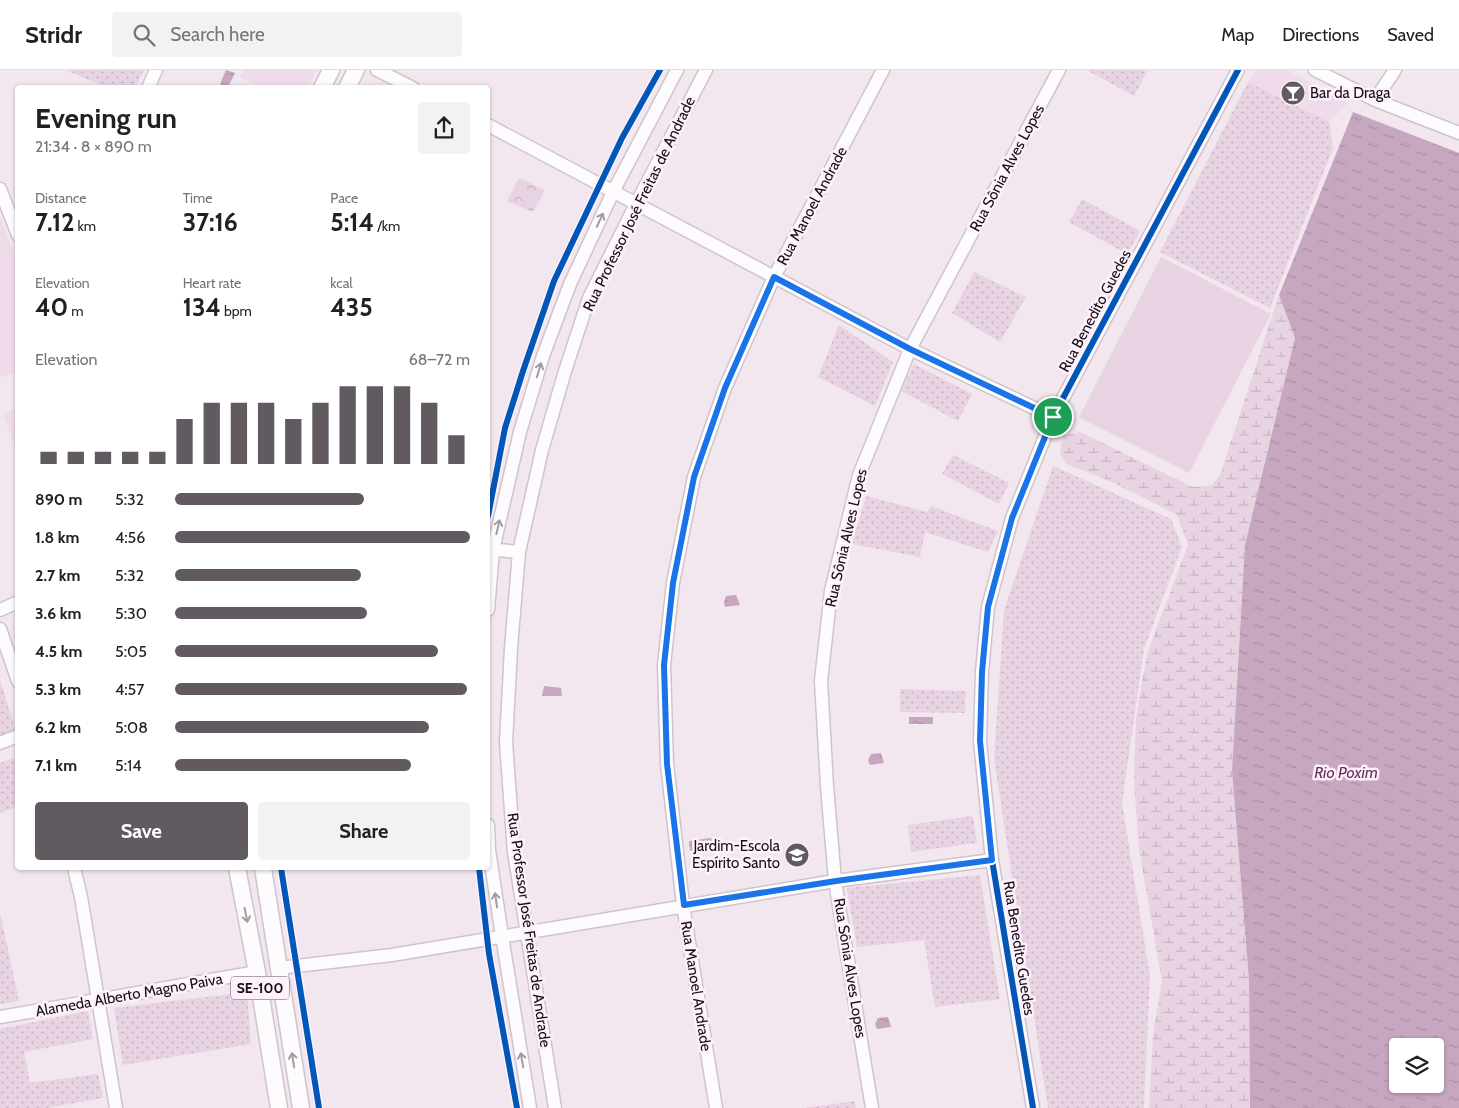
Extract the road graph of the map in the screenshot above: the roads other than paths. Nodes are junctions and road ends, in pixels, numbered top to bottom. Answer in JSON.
{"nodes":[{"id":1,"x":156,"y":70,"type":"edge"},
{"id":2,"x":331,"y":70,"type":"edge"},
{"id":3,"x":356,"y":70,"type":"edge"},
{"id":4,"x":376,"y":70,"type":"edge"},
{"id":5,"x":677,"y":70,"type":"edge"},
{"id":6,"x":706,"y":70,"type":"edge"},
{"id":7,"x":883,"y":70,"type":"edge"},
{"id":8,"x":1059,"y":70,"type":"edge"},
{"id":9,"x":1238,"y":70,"type":"edge"},
{"id":10,"x":1315,"y":70,"type":"edge"},
{"id":11,"x":1395,"y":70,"type":"edge"},
{"id":12,"x":149,"y":85,"type":"edge"},
{"id":13,"x":324,"y":85,"type":"edge"},
{"id":14,"x":348,"y":85,"type":"edge"},
{"id":15,"x":407,"y":85,"type":"edge"},
{"id":16,"x":1375,"y":100,"type":"junction"},
{"id":17,"x":490,"y":126,"type":"edge"},
{"id":18,"x":1459,"y":134,"type":"edge"},
{"id":19,"x":0,"y":189,"type":"edge"},
{"id":20,"x":613,"y":192,"type":"junction"},
{"id":21,"x":636,"y":204,"type":"junction"},
{"id":22,"x":15,"y":227,"type":"edge"},
{"id":23,"x":774,"y":277,"type":"junction"},
{"id":24,"x":910,"y":349,"type":"junction"},
{"id":25,"x":1053,"y":417,"type":"junction"},
{"id":26,"x":490,"y":550,"type":"edge"},
{"id":27,"x":519,"y":552,"type":"junction"},
{"id":28,"x":15,"y":603,"type":"edge"},
{"id":29,"x":0,"y":610,"type":"edge"},
{"id":30,"x":0,"y":629,"type":"edge"},
{"id":31,"x":15,"y":672,"type":"edge"},
{"id":32,"x":15,"y":737,"type":"edge"},
{"id":33,"x":0,"y":743,"type":"edge"},
{"id":34,"x":490,"y":857,"type":"edge"},
{"id":35,"x":992,"y":860,"type":"junction"},
{"id":36,"x":74,"y":870,"type":"edge"},
{"id":37,"x":237,"y":870,"type":"edge"},
{"id":38,"x":263,"y":870,"type":"edge"},
{"id":39,"x":836,"y":881,"type":"junction"},
{"id":40,"x":684,"y":905,"type":"junction"},
{"id":41,"x":526,"y":932,"type":"junction"},
{"id":42,"x":502,"y":936,"type":"junction"},
{"id":43,"x":279,"y":968,"type":"junction"},
{"id":44,"x":257,"y":972,"type":"junction"},
{"id":45,"x":99,"y":1000,"type":"junction"},
{"id":46,"x":0,"y":1017,"type":"edge"},
{"id":47,"x":299,"y":1100,"type":"edge"},
{"id":48,"x":278,"y":1101,"type":"edge"},
{"id":49,"x":116,"y":1108,"type":"edge"},
{"id":50,"x":530,"y":1108,"type":"edge"},
{"id":51,"x":555,"y":1108,"type":"edge"},
{"id":52,"x":716,"y":1108,"type":"edge"},
{"id":53,"x":872,"y":1108,"type":"edge"},
{"id":54,"x":1033,"y":1108,"type":"edge"}],
"edges":[{"from":1,"to":12,"type":"street"},
{"from":2,"to":13,"type":"main road"},
{"from":3,"to":14,"type":"main road"},
{"from":4,"to":15,"type":"street"},
{"from":5,"to":20,"type":"street","name":"Rua Professor José Freitas de Andrade"},
{"from":6,"to":21,"type":"street","name":"Rua Professor José Freitas de Andrade"},
{"from":7,"to":23,"type":"street","name":"Rua Manoel Andrade"},
{"from":8,"to":24,"type":"street","name":"Rua Sônia Alves Lopes"},
{"from":9,"to":25,"type":"street","name":"Rua Benedito Guedes"},
{"from":10,"to":16,"type":"street"},
{"from":11,"to":16,"type":"street"},
{"from":16,"to":18,"type":"street"},
{"from":17,"to":20,"type":"street"},
{"from":19,"to":22,"type":"street"},
{"from":20,"to":21,"type":"street"},
{"from":26,"to":20,"type":"street","name":"Rua Professor José Freitas de Andrade","one_way":true},
{"from":21,"to":23,"type":"street"},
{"from":21,"to":27,"type":"street","name":"Rua Professor José Freitas de Andrade"},
{"from":23,"to":24,"type":"street"},
{"from":23,"to":40,"type":"street","name":"Rua Manoel Andrade"},
{"from":24,"to":25,"type":"street"},
{"from":24,"to":39,"type":"street","name":"Rua Sônia Alves Lopes"},
{"from":25,"to":35,"type":"street","name":"Rua Benedito Guedes"},
{"from":26,"to":27,"type":"street"},
{"from":27,"to":41,"type":"street","name":"Rua Professor José Freitas de Andrade"},
{"from":28,"to":29,"type":"street"},
{"from":30,"to":31,"type":"street"},
{"from":32,"to":33,"type":"street"},
{"from":42,"to":34,"type":"street","name":"Rua Professor José Freitas de Andrade","one_way":true},
{"from":35,"to":39,"type":"street"},
{"from":35,"to":54,"type":"street","name":"Rua Benedito Guedes"},
{"from":36,"to":45,"type":"street"},
{"from":37,"to":44,"type":"main road","number":"SE-100","one_way":true},
{"from":38,"to":43,"type":"main road","number":"SE-100"},
{"from":39,"to":40,"type":"street"},
{"from":39,"to":53,"type":"street","name":"Rua Sônia Alves Lopes"},
{"from":40,"to":41,"type":"street"},
{"from":40,"to":52,"type":"street","name":"Rua Manoel Andrade"},
{"from":41,"to":42,"type":"street"},
{"from":41,"to":51,"type":"street","name":"Rua Professor José Freitas de Andrade"},
{"from":42,"to":43,"type":"street"},
{"from":50,"to":42,"type":"street","name":"Rua Professor José Freitas de Andrade","one_way":true},
{"from":47,"to":43,"type":"main road","number":"SE-100","one_way":true},
{"from":44,"to":45,"type":"street","name":"Alameda Alberto Magno Paiva"},
{"from":44,"to":48,"type":"main road","number":"SE-100"},
{"from":45,"to":46,"type":"street","name":"Alameda Alberto Magno Paiva"},
{"from":45,"to":49,"type":"street"},
{"from":47,"to":48,"type":"main road"}]}
